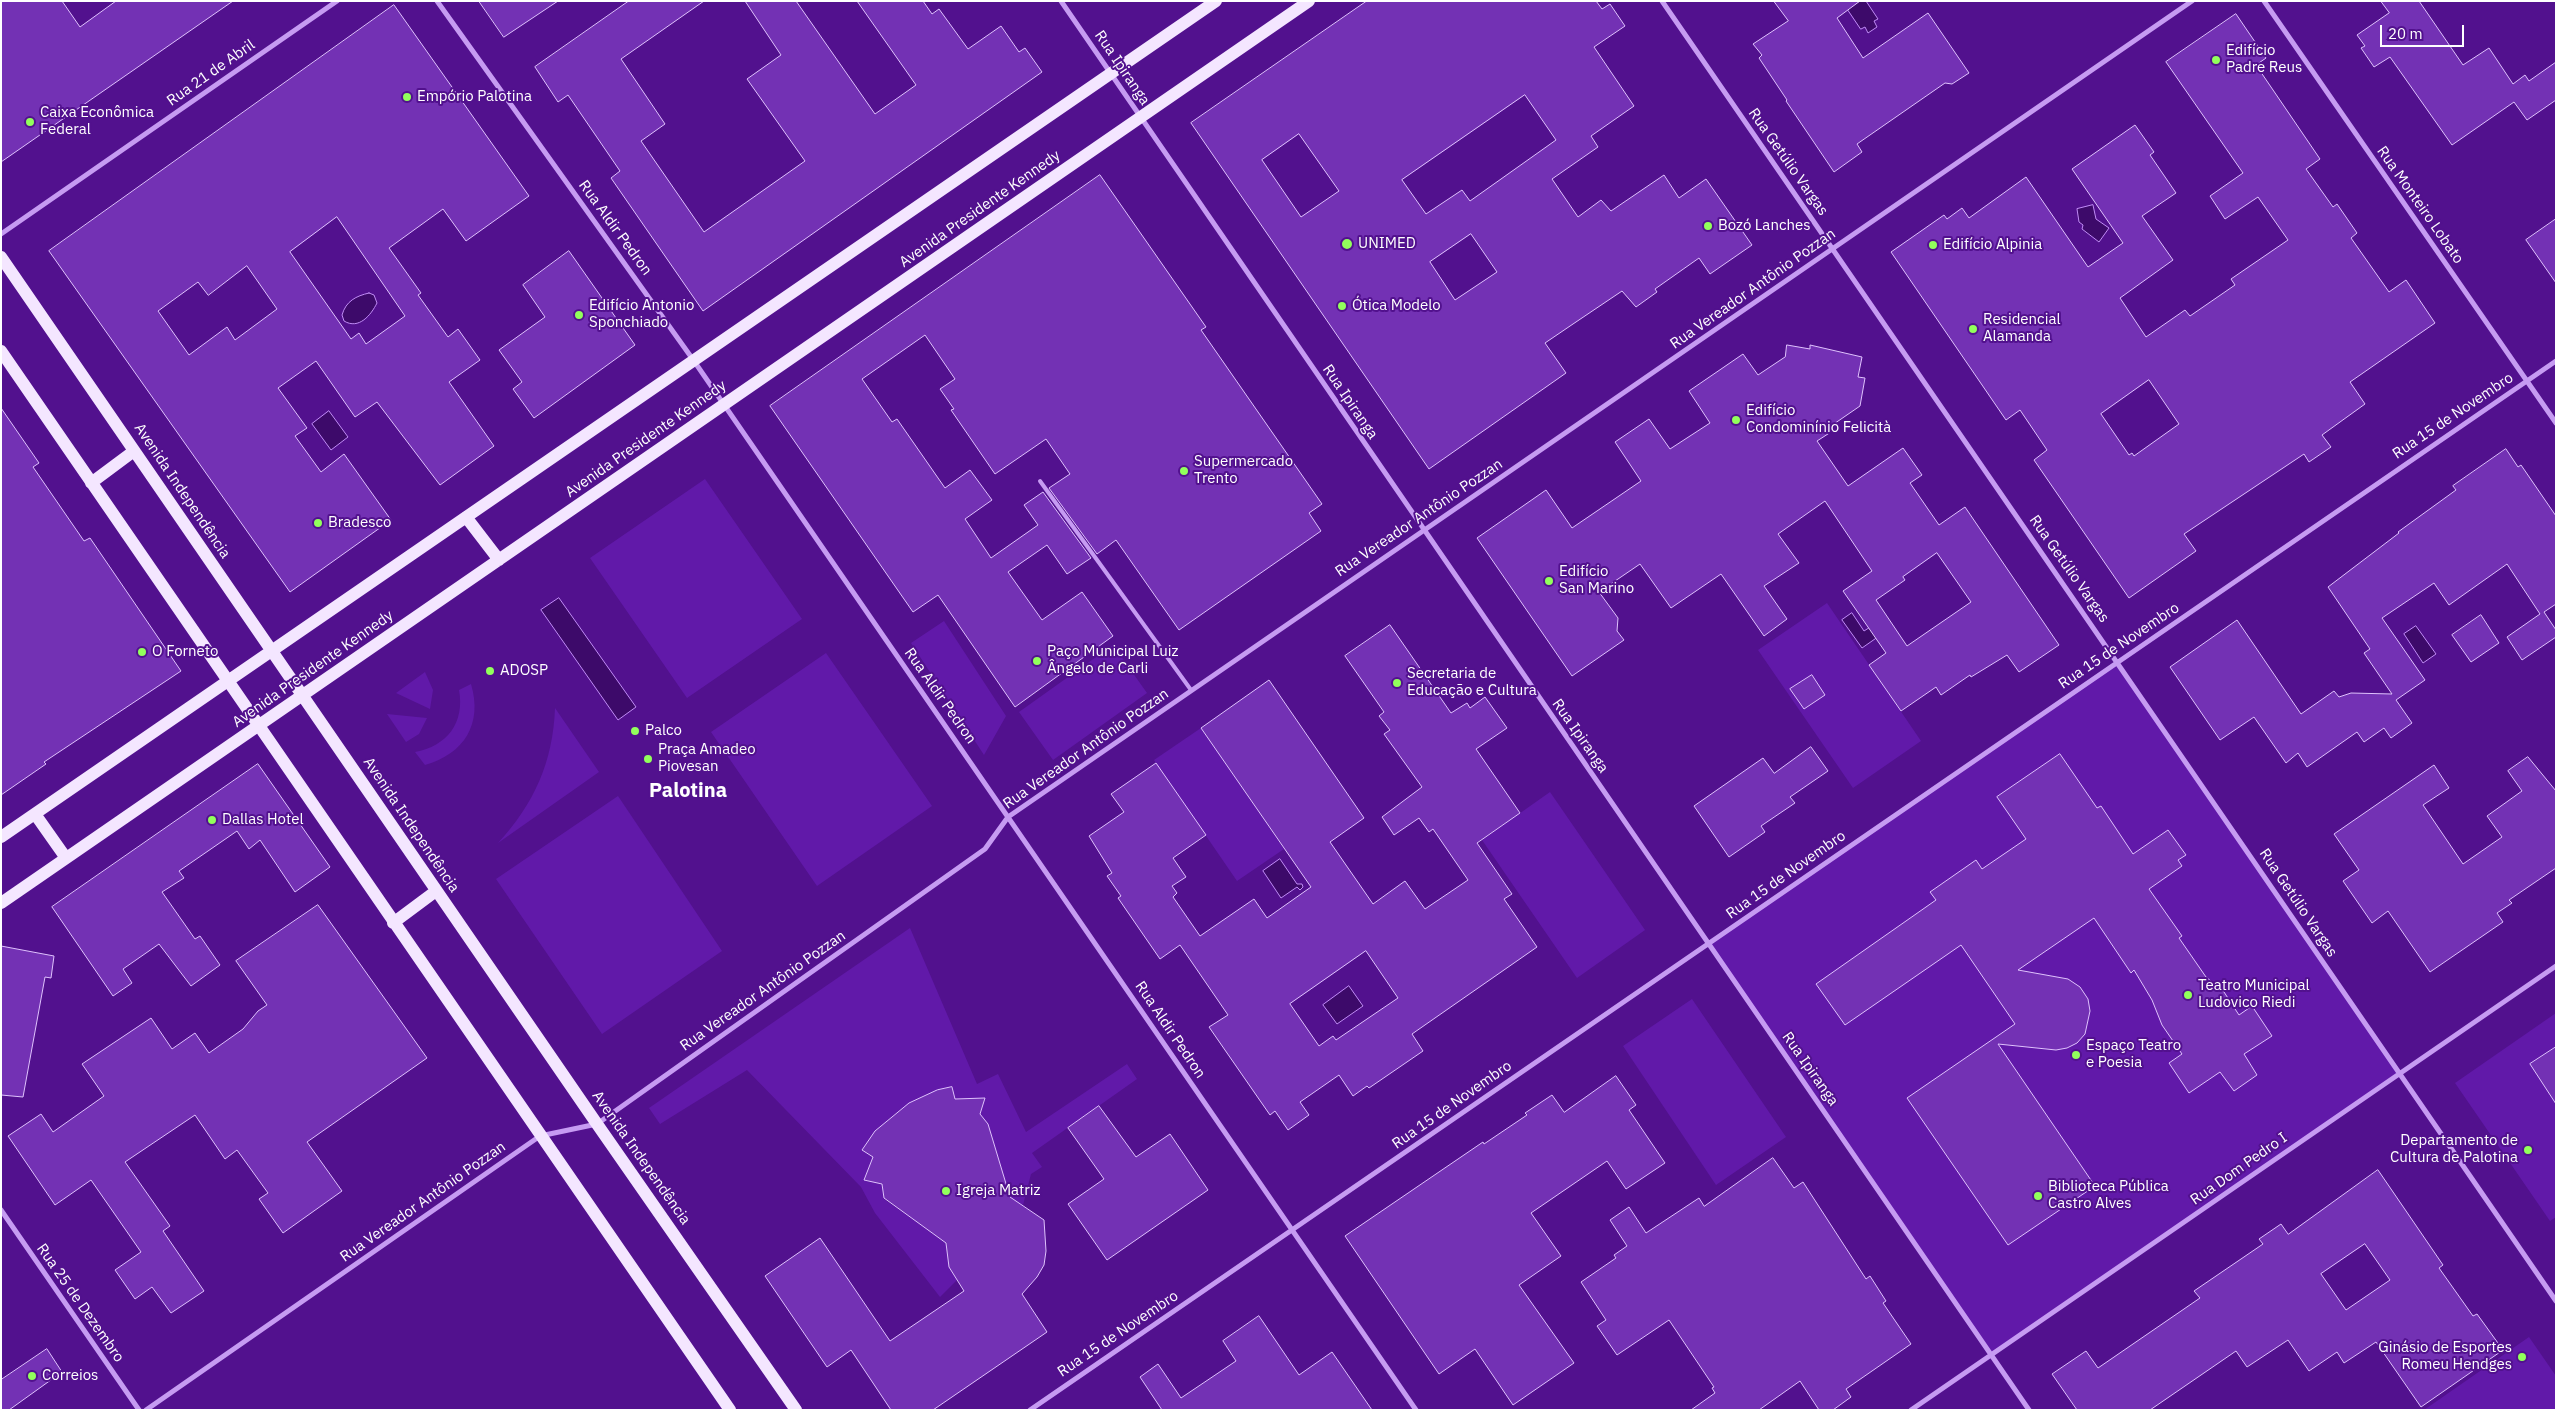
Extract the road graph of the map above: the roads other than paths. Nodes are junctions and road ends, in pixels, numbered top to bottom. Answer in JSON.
{"nodes":[{"id":1,"x":337,"y":1,"type":"edge"},
{"id":2,"x":437,"y":1,"type":"edge"},
{"id":3,"x":1061,"y":1,"type":"edge"},
{"id":4,"x":1216,"y":1,"type":"edge"},
{"id":5,"x":1310,"y":1,"type":"edge"},
{"id":6,"x":1662,"y":1,"type":"edge"},
{"id":7,"x":2192,"y":1,"type":"edge"},
{"id":8,"x":2264,"y":1,"type":"edge"},
{"id":9,"x":1111,"y":74,"type":"junction"},
{"id":10,"x":1140,"y":118,"type":"junction"},
{"id":11,"x":1,"y":234,"type":"edge"},
{"id":12,"x":1833,"y":249,"type":"junction"},
{"id":13,"x":1,"y":257,"type":"edge"},
{"id":14,"x":1,"y":351,"type":"edge"},
{"id":15,"x":694,"y":361,"type":"junction"},
{"id":16,"x":2556,"y":361,"type":"edge"},
{"id":17,"x":2526,"y":382,"type":"junction"},
{"id":18,"x":724,"y":404,"type":"junction"},
{"id":19,"x":2556,"y":423,"type":"edge"},
{"id":20,"x":134,"y":451,"type":"junction"},
{"id":21,"x":1040,"y":481,"type":"dead end"},
{"id":22,"x":91,"y":482,"type":"junction"},
{"id":23,"x":466,"y":518,"type":"junction"},
{"id":24,"x":1423,"y":530,"type":"junction"},
{"id":25,"x":499,"y":560,"type":"junction"},
{"id":26,"x":272,"y":651,"type":"junction"},
{"id":27,"x":2117,"y":662,"type":"junction"},
{"id":28,"x":227,"y":681,"type":"junction"},
{"id":29,"x":1191,"y":690,"type":"junction"},
{"id":30,"x":302,"y":696,"type":"junction"},
{"id":31,"x":258,"y":726,"type":"junction"},
{"id":32,"x":35,"y":814,"type":"junction"},
{"id":33,"x":1008,"y":817,"type":"junction"},
{"id":34,"x":1,"y":837,"type":"edge"},
{"id":35,"x":66,"y":858,"type":"junction"},
{"id":36,"x":436,"y":891,"type":"junction"},
{"id":37,"x":1,"y":903,"type":"edge"},
{"id":38,"x":394,"y":923,"type":"junction"},
{"id":39,"x":1708,"y":944,"type":"junction"},
{"id":40,"x":2556,"y":966,"type":"edge"},
{"id":41,"x":2400,"y":1074,"type":"junction"},
{"id":42,"x":596,"y":1124,"type":"junction"},
{"id":43,"x":540,"y":1136,"type":"junction"},
{"id":44,"x":1,"y":1210,"type":"edge"},
{"id":45,"x":1293,"y":1230,"type":"junction"},
{"id":46,"x":2556,"y":1300,"type":"edge"},
{"id":47,"x":1991,"y":1355,"type":"junction"},
{"id":48,"x":139,"y":1410,"type":"edge"},
{"id":49,"x":146,"y":1410,"type":"edge"},
{"id":50,"x":730,"y":1410,"type":"edge"},
{"id":51,"x":796,"y":1410,"type":"edge"},
{"id":52,"x":1030,"y":1410,"type":"edge"},
{"id":53,"x":1416,"y":1410,"type":"edge"},
{"id":54,"x":1911,"y":1410,"type":"edge"},
{"id":55,"x":2029,"y":1410,"type":"edge"}],
"edges":[{"from":1,"to":11,"type":"street","name":"Rua 21 de Abril"},
{"from":2,"to":15,"type":"street","name":"Rua Aldir Pedron"},
{"from":3,"to":9,"type":"street","name":"Rua Ipiranga"},
{"from":4,"to":9,"type":"main road"},
{"from":5,"to":10,"type":"main road","name":"Avenida Presidente Kennedy"},
{"from":6,"to":12,"type":"street","name":"Rua Getúlio Vargas"},
{"from":7,"to":12,"type":"street","name":"Rua Vereador Antônio Pozzan"},
{"from":8,"to":17,"type":"street","name":"Rua Monteiro Lobato"},
{"from":9,"to":10,"type":"street","name":"Rua Ipiranga"},
{"from":9,"to":15,"type":"main road"},
{"from":10,"to":18,"type":"main road","name":"Avenida Presidente Kennedy"},
{"from":10,"to":24,"type":"street","name":"Rua Ipiranga"},
{"from":12,"to":24,"type":"street","name":"Rua Vereador Antônio Pozzan"},
{"from":12,"to":27,"type":"street","name":"Rua Getúlio Vargas"},
{"from":13,"to":20,"type":"main road","name":"Avenida Independência"},
{"from":14,"to":22,"type":"main road"},
{"from":15,"to":18,"type":"street","name":"Rua Aldir Pedron"},
{"from":15,"to":23,"type":"main road"},
{"from":16,"to":17,"type":"street","name":"Rua 15 de Novembro"},
{"from":17,"to":19,"type":"street","name":"Rua Monteiro Lobato"},
{"from":17,"to":27,"type":"street","name":"Rua 15 de Novembro"},
{"from":18,"to":25,"type":"main road","name":"Avenida Presidente Kennedy"},
{"from":18,"to":33,"type":"street","name":"Rua Aldir Pedron"},
{"from":20,"to":22,"type":"main road"},
{"from":20,"to":26,"type":"main road","name":"Avenida Independência"},
{"from":21,"to":29,"type":"lane"},
{"from":22,"to":28,"type":"main road"},
{"from":23,"to":25,"type":"main road"},
{"from":23,"to":26,"type":"main road"},
{"from":24,"to":29,"type":"street","name":"Rua Vereador Antônio Pozzan"},
{"from":24,"to":39,"type":"street","name":"Rua Ipiranga"},
{"from":25,"to":30,"type":"main road","name":"Avenida Presidente Kennedy"},
{"from":26,"to":28,"type":"main road"},
{"from":26,"to":30,"type":"main road","name":"Avenida Independência"},
{"from":27,"to":39,"type":"street","name":"Rua 15 de Novembro"},
{"from":27,"to":41,"type":"street","name":"Rua Getúlio Vargas"},
{"from":28,"to":31,"type":"main road"},
{"from":28,"to":32,"type":"main road"},
{"from":29,"to":33,"type":"street","name":"Rua Vereador Antônio Pozzan"},
{"from":30,"to":31,"type":"main road","name":"Avenida Presidente Kennedy"},
{"from":30,"to":36,"type":"main road","name":"Avenida Independência"},
{"from":31,"to":35,"type":"main road","name":"Avenida Presidente Kennedy"},
{"from":31,"to":38,"type":"main road"},
{"from":32,"to":34,"type":"main road"},
{"from":32,"to":35,"type":"main road"},
{"from":33,"to":42,"type":"street","name":"Rua Vereador Antônio Pozzan"},
{"from":33,"to":45,"type":"street","name":"Rua Aldir Pedron"},
{"from":35,"to":37,"type":"main road","name":"Avenida Presidente Kennedy"},
{"from":36,"to":38,"type":"main road"},
{"from":36,"to":42,"type":"main road","name":"Avenida Independência"},
{"from":38,"to":43,"type":"main road"},
{"from":39,"to":45,"type":"street","name":"Rua 15 de Novembro"},
{"from":39,"to":47,"type":"street","name":"Rua Ipiranga"},
{"from":40,"to":41,"type":"street","name":"Rua Dom Pedro I"},
{"from":41,"to":46,"type":"street","name":"Rua Getúlio Vargas"},
{"from":41,"to":47,"type":"street","name":"Rua Dom Pedro I"},
{"from":42,"to":43,"type":"street","name":"Rua Vereador Antônio Pozzan"},
{"from":42,"to":51,"type":"main road","name":"Avenida Independência"},
{"from":43,"to":49,"type":"street","name":"Rua Vereador Antônio Pozzan"},
{"from":43,"to":50,"type":"main road"},
{"from":44,"to":48,"type":"street","name":"Rua 25 de Dezembro"},
{"from":45,"to":52,"type":"street","name":"Rua 15 de Novembro"},
{"from":45,"to":53,"type":"street","name":"Rua Aldir Pedron"},
{"from":47,"to":54,"type":"street","name":"Rua Dom Pedro I"},
{"from":47,"to":55,"type":"street","name":"Rua Ipiranga"}]}
